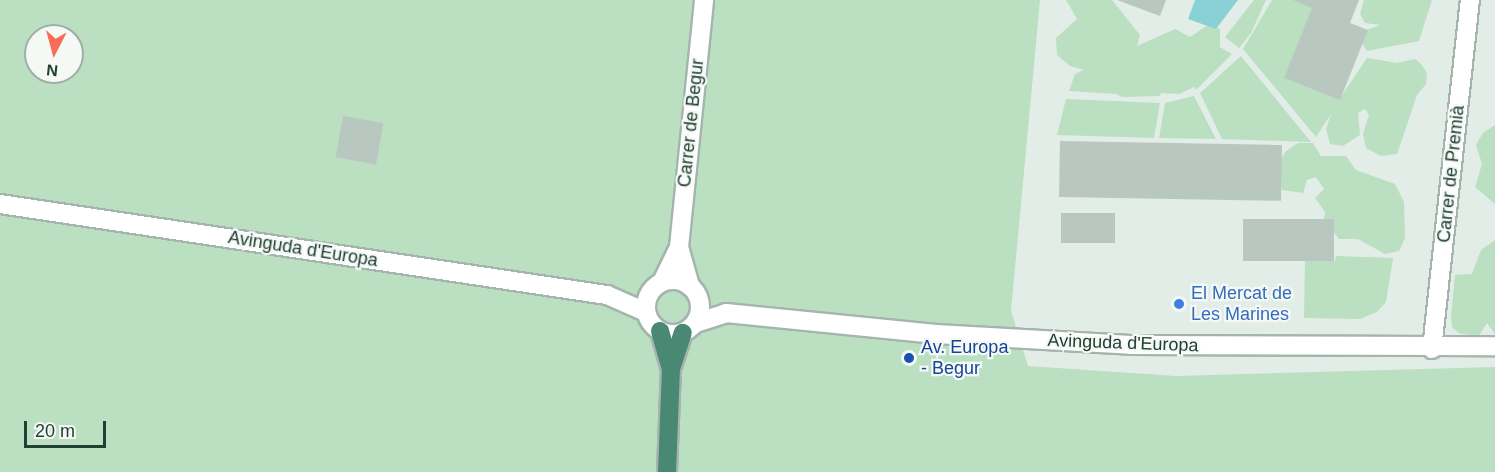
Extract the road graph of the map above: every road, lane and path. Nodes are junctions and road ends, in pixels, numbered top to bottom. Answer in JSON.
{"nodes":[{"id":1,"x":704,"y":0,"type":"edge"},
{"id":2,"x":1470,"y":0,"type":"edge"},
{"id":3,"x":0,"y":204,"type":"edge"},
{"id":4,"x":679,"y":247,"type":"junction"},
{"id":5,"x":656,"y":288,"type":"junction"},
{"id":6,"x":694,"y":290,"type":"junction"},
{"id":7,"x":607,"y":295,"type":"junction"},
{"id":8,"x":646,"y":312,"type":"junction"},
{"id":9,"x":753,"y":314,"type":"junction"},
{"id":10,"x":689,"y":328,"type":"junction"},
{"id":11,"x":660,"y":331,"type":"junction"},
{"id":12,"x":1495,"y":346,"type":"edge"},
{"id":13,"x":1432,"y":349,"type":"junction"},
{"id":14,"x":671,"y":369,"type":"junction"},
{"id":15,"x":668,"y":469,"type":"edge"}],
"edges":[{"from":1,"to":4,"type":"street","name":"Carrer de Begur"},
{"from":2,"to":13,"type":"street","name":"Carrer de Premià"},
{"from":3,"to":7,"type":"street","name":"Avinguda d'Europa"},
{"from":4,"to":5,"type":"street","name":"Carrer de Begur"},
{"from":4,"to":6,"type":"street","name":"Carrer de Begur"},
{"from":5,"to":6,"type":"street"},
{"from":5,"to":7,"type":"street","name":"Avinguda d'Europa"},
{"from":5,"to":8,"type":"street"},
{"from":6,"to":9,"type":"street","name":"Avinguda d'Europa"},
{"from":6,"to":10,"type":"street"},
{"from":7,"to":8,"type":"street","name":"Avinguda d'Europa"},
{"from":8,"to":11,"type":"street"},
{"from":9,"to":10,"type":"street","name":"Avinguda d'Europa"},
{"from":9,"to":13,"type":"street","name":"Avinguda d'Europa"},
{"from":10,"to":11,"type":"street"},
{"from":10,"to":14,"type":"highway"},
{"from":11,"to":14,"type":"highway"},
{"from":12,"to":13,"type":"street","name":"Avinguda d'Europa"},
{"from":14,"to":15,"type":"highway"}]}
